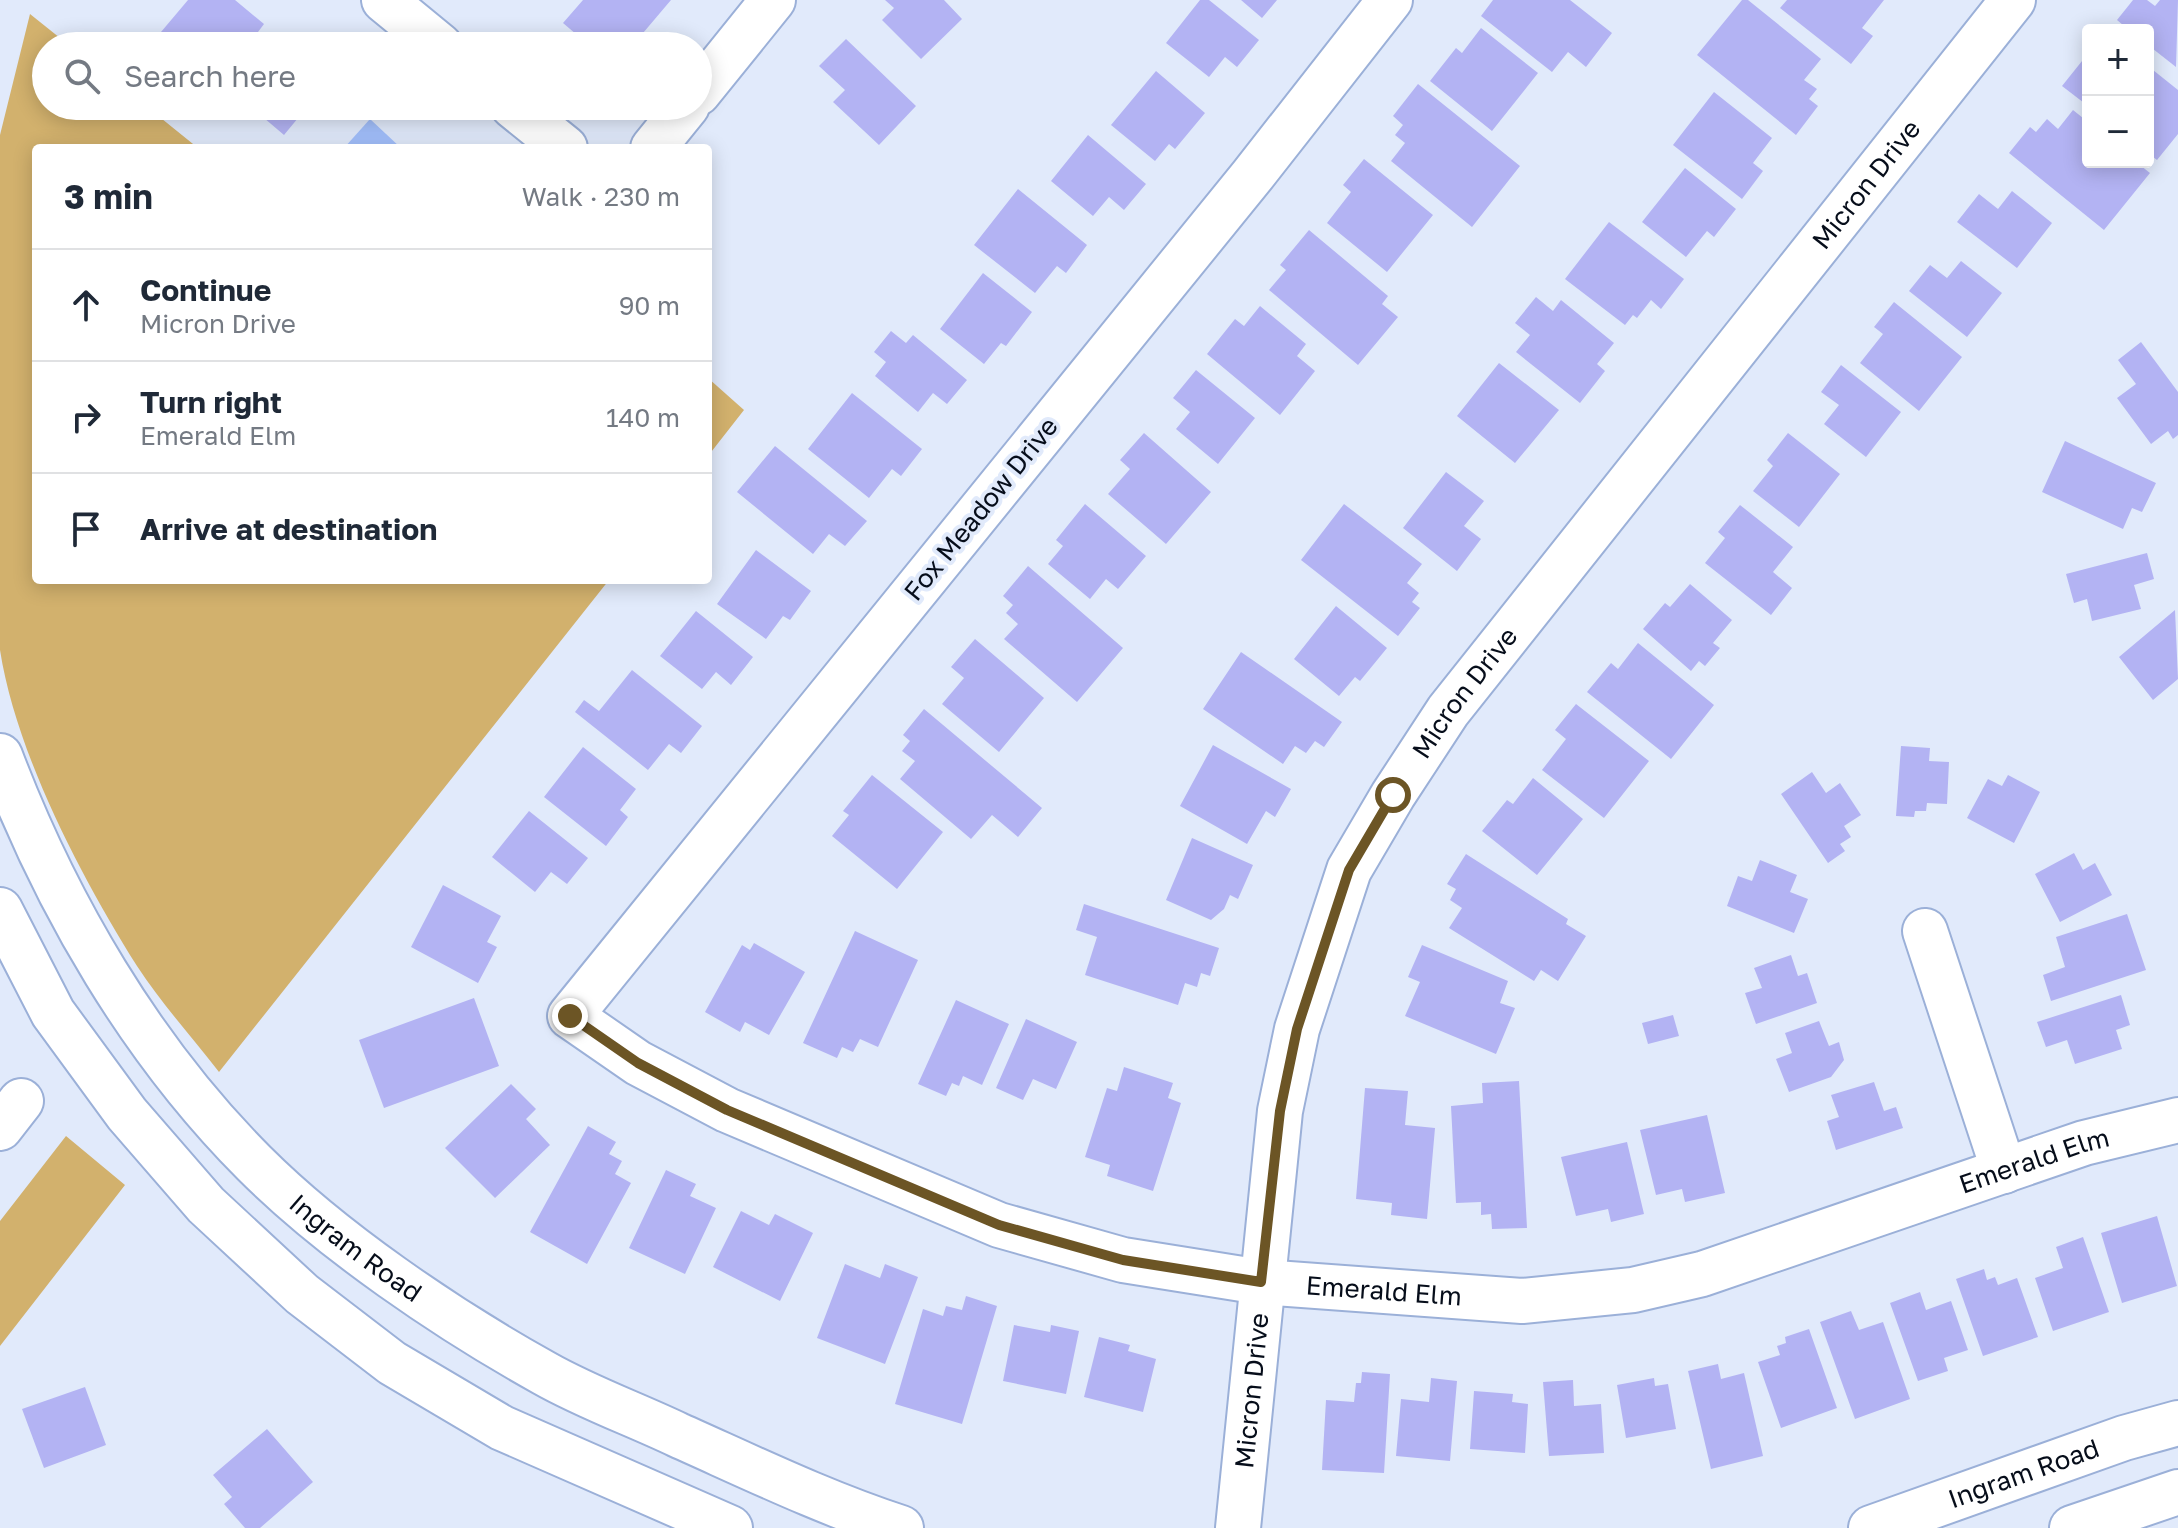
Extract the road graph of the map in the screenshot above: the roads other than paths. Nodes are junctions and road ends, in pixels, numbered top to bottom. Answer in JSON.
{"nodes":[{"id":1,"x":384,"y":0,"type":"edge"},
{"id":2,"x":773,"y":0,"type":"edge"},
{"id":3,"x":1390,"y":0,"type":"edge"},
{"id":4,"x":2013,"y":0,"type":"edge"},
{"id":5,"x":423,"y":32,"type":"edge"},
{"id":6,"x":712,"y":76,"type":"edge"},
{"id":7,"x":530,"y":120,"type":"edge"},
{"id":8,"x":676,"y":120,"type":"edge"},
{"id":9,"x":560,"y":144,"type":"edge"},
{"id":10,"x":656,"y":144,"type":"edge"},
{"id":11,"x":0,"y":756,"type":"edge"},
{"id":12,"x":0,"y":910,"type":"edge"},
{"id":13,"x":1925,"y":931,"type":"dead end"},
{"id":14,"x":570,"y":1016,"type":"joint"},
{"id":15,"x":2178,"y":1120,"type":"edge"},
{"id":16,"x":2004,"y":1171,"type":"junction"},
{"id":17,"x":345,"y":1239,"type":"junction"},
{"id":18,"x":1261,"y":1282,"type":"junction"},
{"id":19,"x":302,"y":1294,"type":"junction"},
{"id":20,"x":2178,"y":1423,"type":"edge"},
{"id":21,"x":2178,"y":1492,"type":"edge"},
{"id":22,"x":730,"y":1528,"type":"edge"},
{"id":23,"x":901,"y":1528,"type":"edge"},
{"id":24,"x":1238,"y":1528,"type":"edge"},
{"id":25,"x":1871,"y":1528,"type":"edge"},
{"id":26,"x":2072,"y":1528,"type":"edge"}],
"edges":[{"from":1,"to":5,"type":"street"},
{"from":2,"to":6,"type":"street"},
{"from":3,"to":14,"type":"street","name":"Fox Meadow Drive"},
{"from":4,"to":18,"type":"street","name":"Micron Drive"},
{"from":7,"to":9,"type":"street"},
{"from":8,"to":10,"type":"street"},
{"from":11,"to":17,"type":"street","name":"Ingram Road"},
{"from":12,"to":19,"type":"street"},
{"from":13,"to":16,"type":"street"},
{"from":14,"to":18,"type":"street","name":"Emerald Elm"},
{"from":15,"to":16,"type":"street","name":"Emerald Elm"},
{"from":16,"to":18,"type":"street","name":"Emerald Elm"},
{"from":17,"to":19,"type":"street"},
{"from":17,"to":23,"type":"street","name":"Ingram Road"},
{"from":18,"to":24,"type":"street","name":"Micron Drive"},
{"from":19,"to":22,"type":"street"},
{"from":20,"to":25,"type":"street","name":"Ingram Road"},
{"from":21,"to":26,"type":"street"}]}
